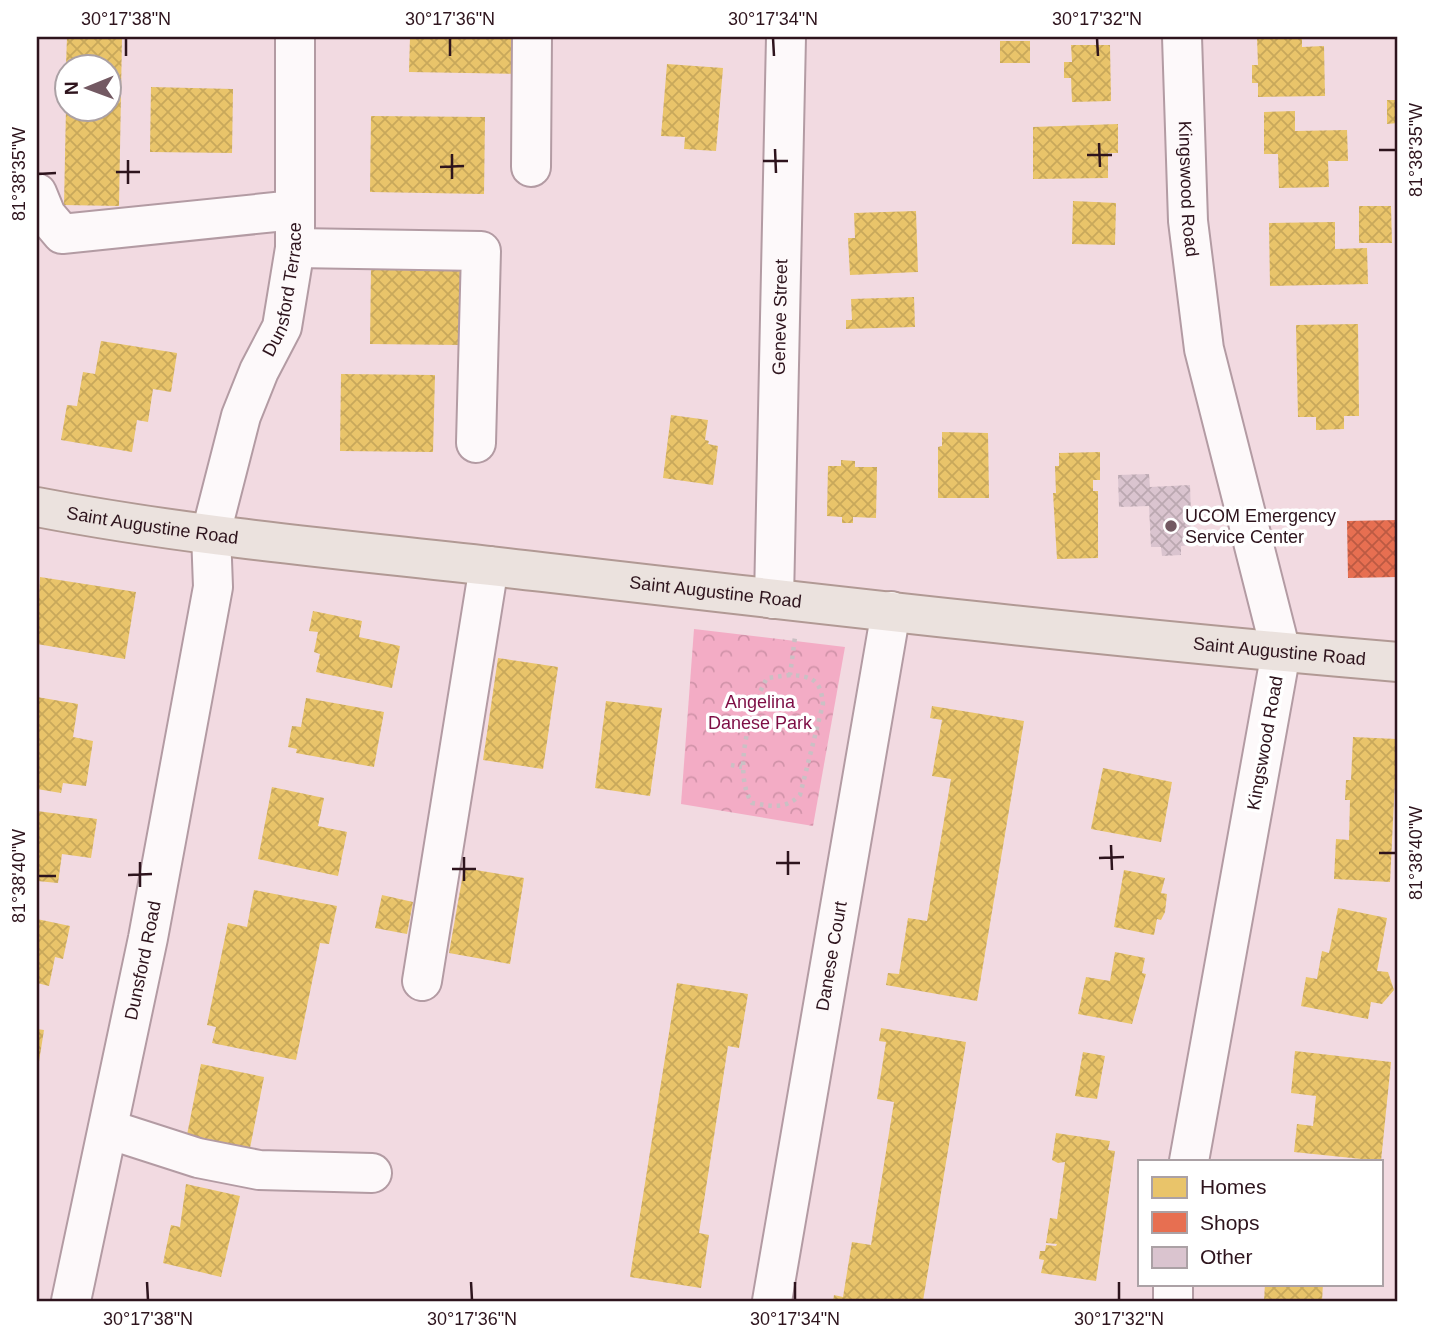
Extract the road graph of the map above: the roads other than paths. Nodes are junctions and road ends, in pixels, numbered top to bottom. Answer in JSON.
{"nodes":[{"id":1,"x":295,"y":37,"type":"edge"},
{"id":2,"x":532,"y":37,"type":"edge"},
{"id":3,"x":786,"y":37,"type":"edge"},
{"id":4,"x":1182,"y":37,"type":"edge"},
{"id":5,"x":531,"y":167,"type":"dead end"},
{"id":6,"x":37,"y":193,"type":"edge"},
{"id":7,"x":295,"y":210,"type":"junction"},
{"id":8,"x":295,"y":248,"type":"junction"},
{"id":9,"x":476,"y":443,"type":"dead end"},
{"id":10,"x":37,"y":506,"type":"edge"},
{"id":11,"x":211,"y":533,"type":"junction"},
{"id":12,"x":489,"y":566,"type":"junction"},
{"id":13,"x":774,"y":599,"type":"junction"},
{"id":14,"x":891,"y":611,"type":"junction"},
{"id":15,"x":1281,"y":652,"type":"junction"},
{"id":16,"x":1398,"y":662,"type":"edge"},
{"id":17,"x":422,"y":981,"type":"dead end"},
{"id":18,"x":108,"y":1129,"type":"junction"},
{"id":19,"x":1189,"y":1160,"type":"edge"},
{"id":20,"x":372,"y":1173,"type":"dead end"},
{"id":21,"x":72,"y":1301,"type":"edge"},
{"id":22,"x":772,"y":1301,"type":"edge"}],
"edges":[{"from":1,"to":7,"type":"street","name":"Dunsford Terrace"},
{"from":2,"to":5,"type":"street"},
{"from":3,"to":13,"type":"street","name":"Geneve Street"},
{"from":4,"to":15,"type":"street","name":"Kingswood Road"},
{"from":6,"to":7,"type":"street"},
{"from":7,"to":8,"type":"street","name":"Dunsford Terrace"},
{"from":8,"to":9,"type":"street"},
{"from":8,"to":11,"type":"street","name":"Dunsford Terrace"},
{"from":10,"to":11,"type":"main road","name":"Saint Augustine Road"},
{"from":11,"to":12,"type":"main road","name":"Saint Augustine Road"},
{"from":11,"to":18,"type":"street","name":"Dunsford Road"},
{"from":12,"to":13,"type":"main road","name":"Saint Augustine Road"},
{"from":12,"to":17,"type":"street"},
{"from":13,"to":14,"type":"main road","name":"Saint Augustine Road"},
{"from":14,"to":15,"type":"main road","name":"Saint Augustine Road"},
{"from":14,"to":22,"type":"street","name":"Danese Court"},
{"from":15,"to":16,"type":"main road","name":"Saint Augustine Road"},
{"from":15,"to":19,"type":"street","name":"Kingswood Road"},
{"from":18,"to":20,"type":"street"},
{"from":18,"to":21,"type":"street","name":"Dunsford Road"}]}
